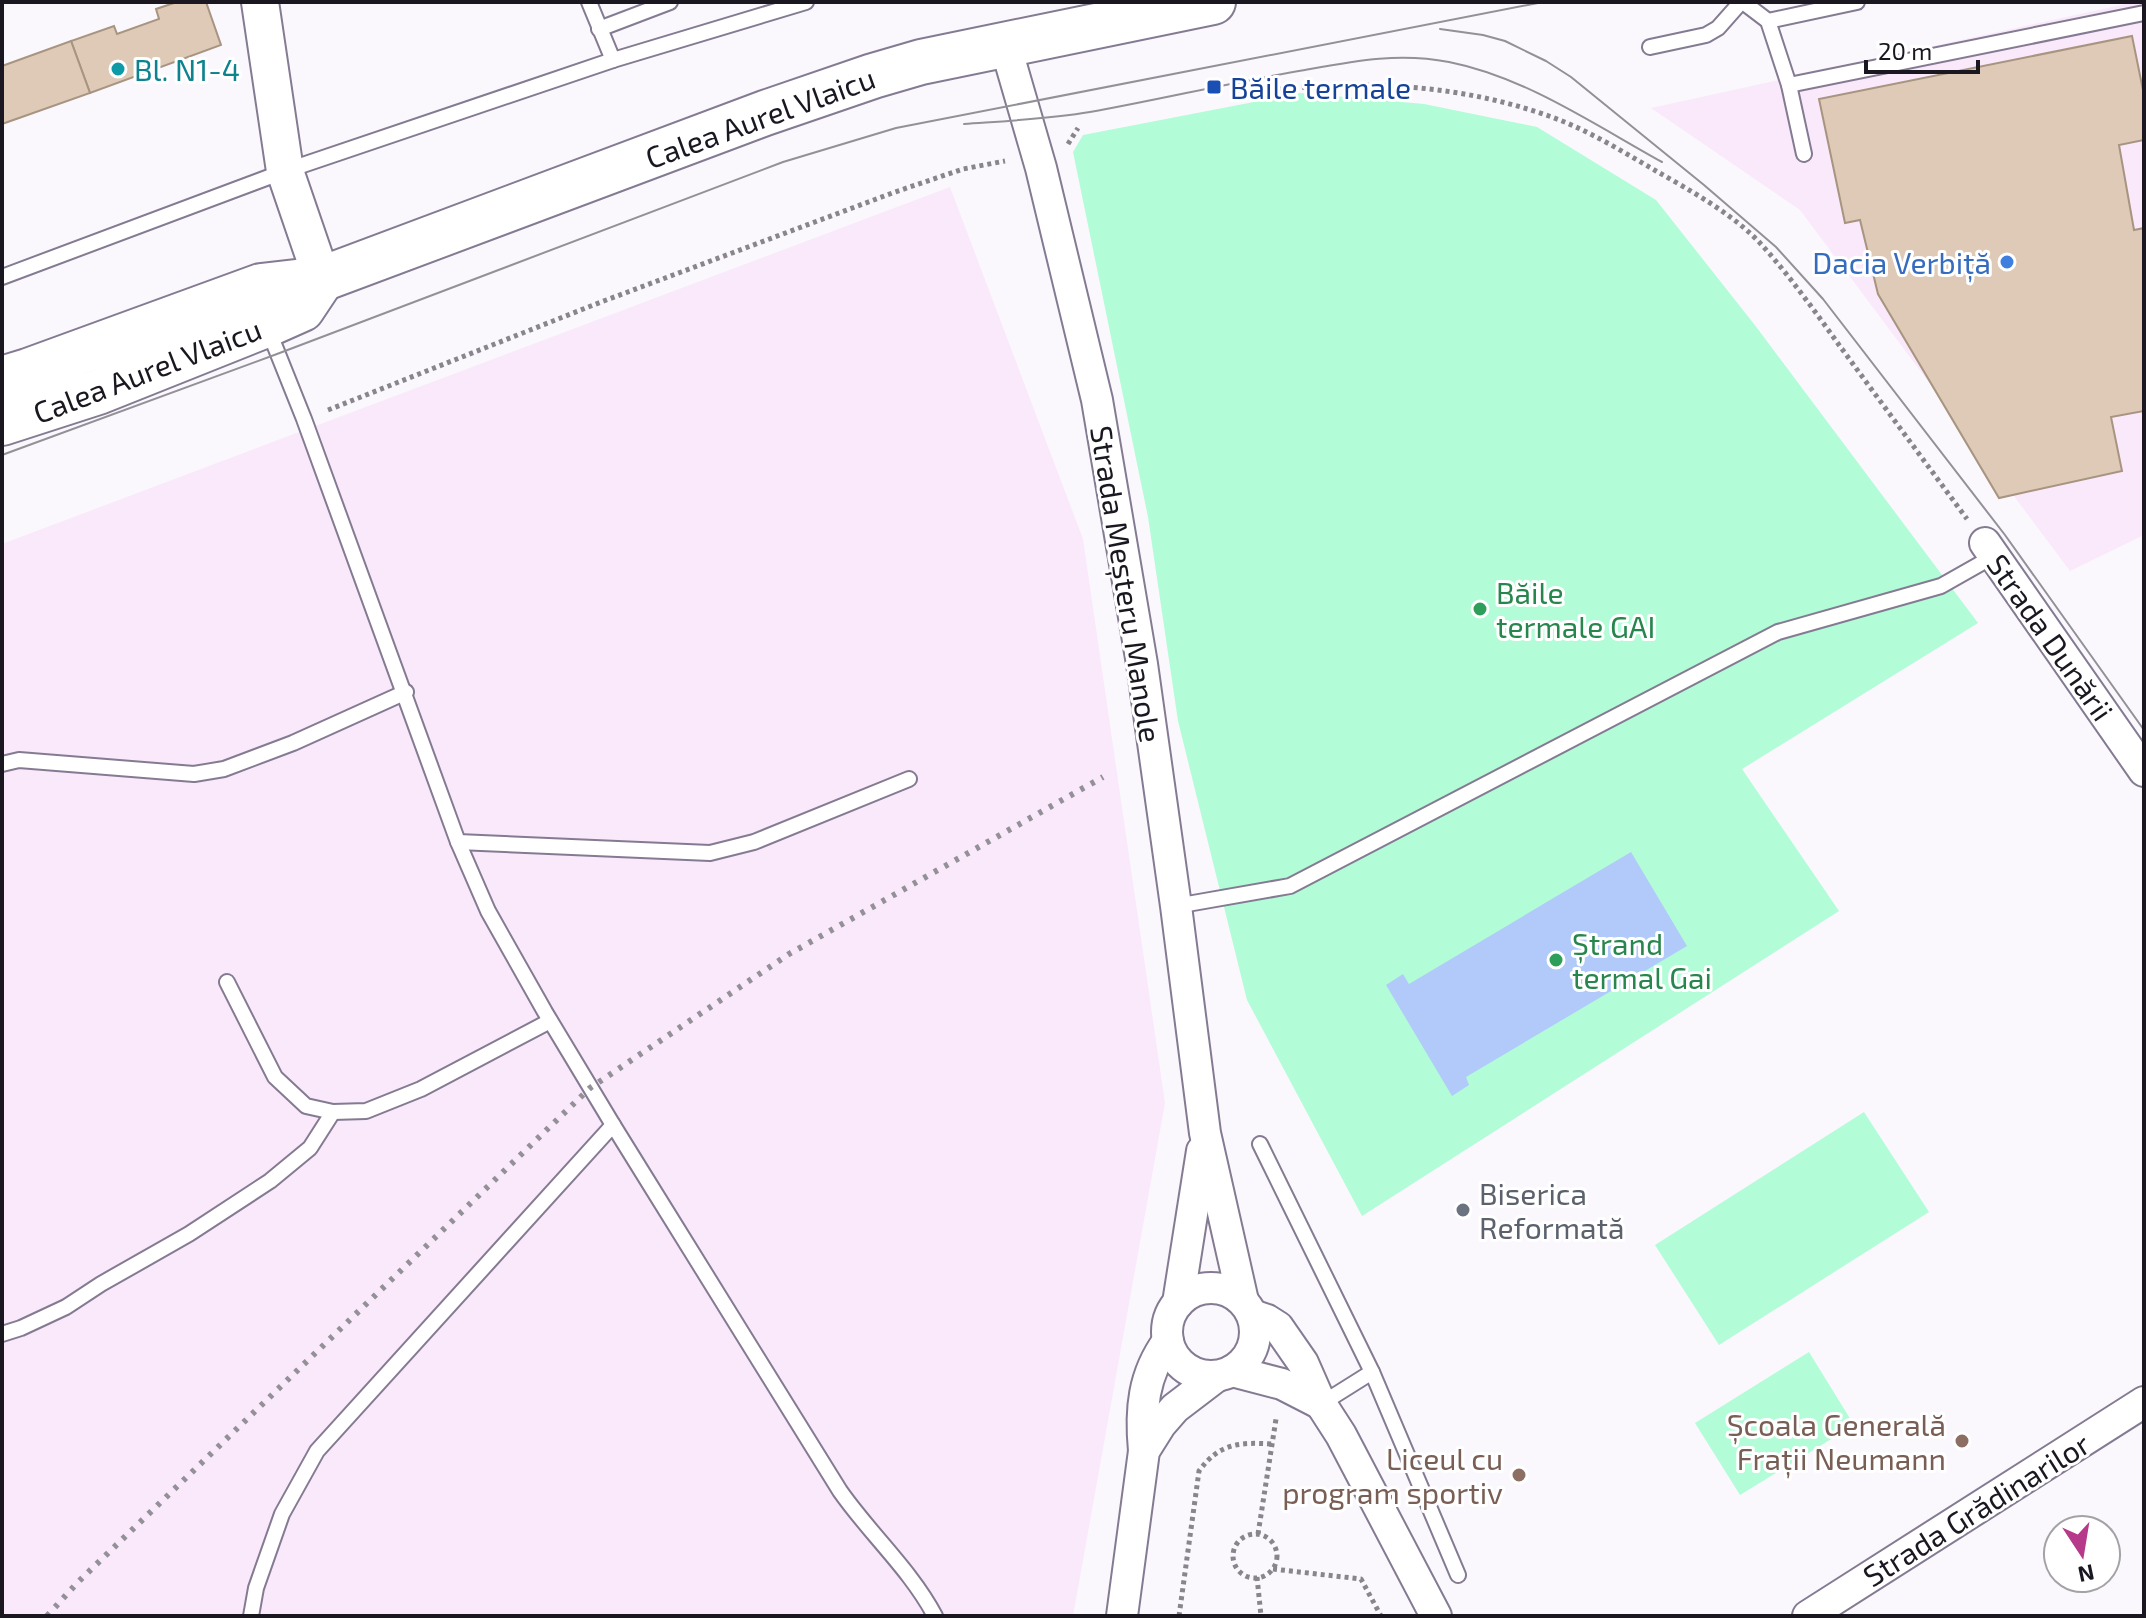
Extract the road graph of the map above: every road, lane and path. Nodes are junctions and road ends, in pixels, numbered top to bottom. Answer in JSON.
{"nodes":[{"id":1,"x":260,"y":2,"type":"edge"},
{"id":2,"x":589,"y":2,"type":"edge"},
{"id":3,"x":670,"y":2,"type":"edge"},
{"id":4,"x":806,"y":2,"type":"edge"},
{"id":5,"x":1213,"y":2,"type":"edge"},
{"id":6,"x":1742,"y":2,"type":"edge"},
{"id":7,"x":1857,"y":2,"type":"edge"},
{"id":8,"x":1167,"y":6,"type":"edge"},
{"id":9,"x":2144,"y":13,"type":"edge"},
{"id":10,"x":1768,"y":21,"type":"junction"},
{"id":11,"x":599,"y":29,"type":"junction"},
{"id":12,"x":1005,"y":44,"type":"junction"},
{"id":13,"x":1650,"y":47,"type":"dead end"},
{"id":14,"x":613,"y":60,"type":"junction"},
{"id":15,"x":1789,"y":85,"type":"junction"},
{"id":16,"x":1262,"y":91,"type":"dead end"},
{"id":17,"x":1078,"y":128,"type":"dead end"},
{"id":18,"x":1804,"y":154,"type":"dead end"},
{"id":19,"x":1038,"y":155,"type":"junction"},
{"id":20,"x":285,"y":171,"type":"junction"},
{"id":21,"x":2,"y":277,"type":"edge"},
{"id":22,"x":322,"y":279,"type":"junction"},
{"id":23,"x":266,"y":325,"type":"junction"},
{"id":24,"x":2,"y":379,"type":"edge"},
{"id":25,"x":304,"y":419,"type":"junction"},
{"id":26,"x":2,"y":423,"type":"edge"},
{"id":27,"x":1989,"y":550,"type":"junction"},
{"id":28,"x":406,"y":692,"type":"junction"},
{"id":29,"x":2,"y":764,"type":"edge"},
{"id":30,"x":2144,"y":771,"type":"edge"},
{"id":31,"x":909,"y":779,"type":"dead end"},
{"id":32,"x":458,"y":842,"type":"junction"},
{"id":33,"x":1176,"y":906,"type":"junction"},
{"id":34,"x":227,"y":982,"type":"dead end"},
{"id":35,"x":550,"y":1021,"type":"junction"},
{"id":36,"x":333,"y":1112,"type":"junction"},
{"id":37,"x":613,"y":1125,"type":"junction"},
{"id":38,"x":1205,"y":1133,"type":"junction"},
{"id":39,"x":1260,"y":1144,"type":"dead end"},
{"id":40,"x":1178,"y":1303,"type":"junction"},
{"id":41,"x":1248,"y":1308,"type":"junction"},
{"id":42,"x":2,"y":1334,"type":"edge"},
{"id":43,"x":1168,"y":1341,"type":"junction"},
{"id":44,"x":1372,"y":1372,"type":"junction"},
{"id":45,"x":1224,"y":1374,"type":"junction"},
{"id":46,"x":1282,"y":1384,"type":"junction"},
{"id":47,"x":2144,"y":1402,"type":"edge"},
{"id":48,"x":1321,"y":1404,"type":"junction"},
{"id":49,"x":1272,"y":1444,"type":"junction"},
{"id":50,"x":1144,"y":1451,"type":"junction"},
{"id":51,"x":1258,"y":1534,"type":"junction"},
{"id":52,"x":1273,"y":1569,"type":"junction"},
{"id":53,"x":1458,"y":1575,"type":"dead end"},
{"id":54,"x":1257,"y":1577,"type":"junction"},
{"id":55,"x":251,"y":1616,"type":"edge"},
{"id":56,"x":935,"y":1616,"type":"edge"},
{"id":57,"x":1122,"y":1616,"type":"edge"},
{"id":58,"x":1179,"y":1616,"type":"edge"},
{"id":59,"x":1261,"y":1616,"type":"edge"},
{"id":60,"x":1381,"y":1616,"type":"edge"},
{"id":61,"x":1436,"y":1616,"type":"edge"},
{"id":62,"x":1808,"y":1616,"type":"edge"}],
"edges":[{"from":1,"to":20,"type":"street"},
{"from":2,"to":11,"type":"lane"},
{"from":3,"to":11,"type":"lane"},
{"from":4,"to":14,"type":"lane"},
{"from":5,"to":8,"type":"main road","name":"Calea Aurel Vlaicu"},
{"from":6,"to":10,"type":"lane"},
{"from":6,"to":13,"type":"lane"},
{"from":7,"to":10,"type":"lane"},
{"from":8,"to":12,"type":"main road","name":"Calea Aurel Vlaicu"},
{"from":9,"to":15,"type":"lane"},
{"from":10,"to":15,"type":"lane"},
{"from":11,"to":14,"type":"lane"},
{"from":12,"to":19,"type":"street","name":"Strada Meșteru Manole"},
{"from":12,"to":22,"type":"main road","name":"Calea Aurel Vlaicu"},
{"from":14,"to":20,"type":"lane"},
{"from":15,"to":18,"type":"lane"},
{"from":16,"to":27,"type":"path"},
{"from":17,"to":19,"type":"path"},
{"from":19,"to":25,"type":"path"},
{"from":19,"to":33,"type":"street","name":"Strada Meșteru Manole"},
{"from":20,"to":21,"type":"lane"},
{"from":20,"to":22,"type":"street"},
{"from":22,"to":23,"type":"main road","name":"Calea Aurel Vlaicu"},
{"from":22,"to":24,"type":"main road","name":"Calea Aurel Vlaicu"},
{"from":23,"to":25,"type":"lane"},
{"from":23,"to":26,"type":"main road","name":"Calea Aurel Vlaicu"},
{"from":25,"to":28,"type":"lane"},
{"from":27,"to":30,"type":"street","name":"Strada Dunării"},
{"from":27,"to":33,"type":"lane"},
{"from":28,"to":29,"type":"lane"},
{"from":28,"to":32,"type":"lane"},
{"from":31,"to":32,"type":"lane"},
{"from":32,"to":35,"type":"lane"},
{"from":33,"to":38,"type":"street","name":"Strada Meșteru Manole"},
{"from":34,"to":36,"type":"lane"},
{"from":35,"to":36,"type":"lane"},
{"from":35,"to":37,"type":"lane"},
{"from":36,"to":42,"type":"lane"},
{"from":37,"to":55,"type":"lane"},
{"from":37,"to":56,"type":"lane"},
{"from":38,"to":40,"type":"street"},
{"from":38,"to":41,"type":"street"},
{"from":39,"to":44,"type":"lane"},
{"from":40,"to":41,"type":"street"},
{"from":40,"to":43,"type":"street"},
{"from":41,"to":45,"type":"street"},
{"from":41,"to":48,"type":"street"},
{"from":43,"to":45,"type":"street"},
{"from":43,"to":50,"type":"street"},
{"from":44,"to":48,"type":"lane"},
{"from":44,"to":53,"type":"lane"},
{"from":45,"to":46,"type":"street"},
{"from":45,"to":50,"type":"street"},
{"from":46,"to":48,"type":"street"},
{"from":46,"to":49,"type":"path"},
{"from":47,"to":62,"type":"street","name":"Strada Grădinarilor"},
{"from":48,"to":61,"type":"street"},
{"from":49,"to":51,"type":"path"},
{"from":49,"to":58,"type":"path"},
{"from":50,"to":57,"type":"street"},
{"from":51,"to":52,"type":"path"},
{"from":51,"to":54,"type":"path"},
{"from":52,"to":54,"type":"path"},
{"from":52,"to":60,"type":"path"},
{"from":54,"to":59,"type":"path"}]}
